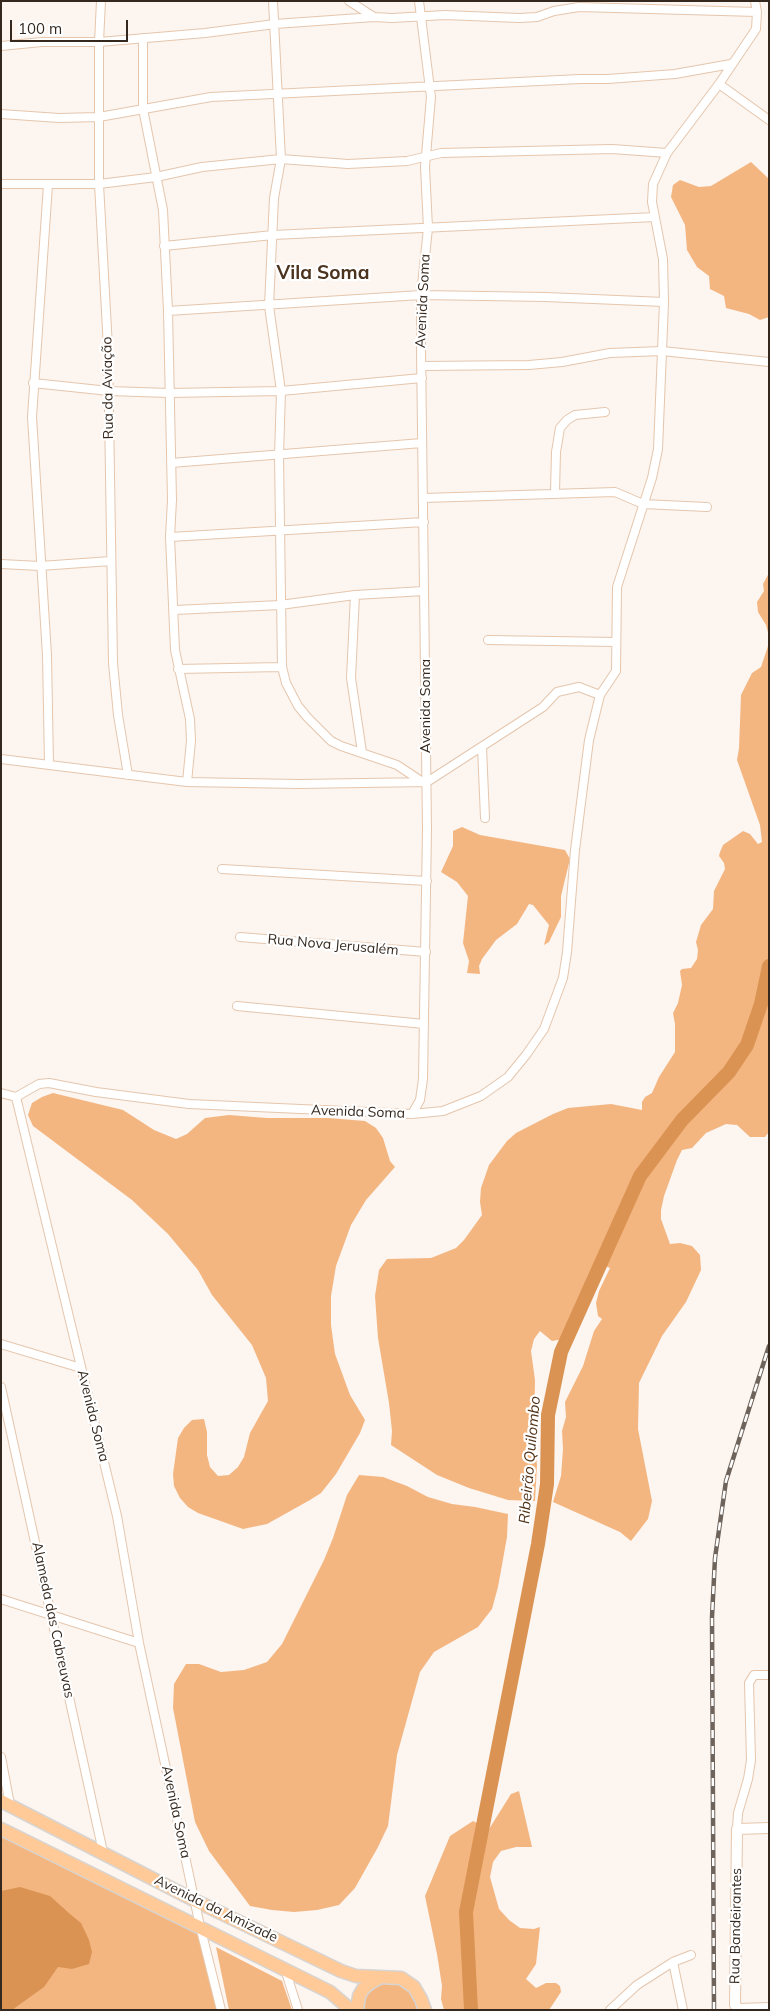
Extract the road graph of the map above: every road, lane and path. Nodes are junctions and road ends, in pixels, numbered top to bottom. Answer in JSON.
{"nodes":[{"id":1,"x":101,"y":1,"type":"edge"},
{"id":2,"x":273,"y":1,"type":"edge"},
{"id":3,"x":349,"y":1,"type":"edge"},
{"id":4,"x":419,"y":1,"type":"edge"},
{"id":5,"x":756,"y":1,"type":"edge"},
{"id":6,"x":757,"y":12,"type":"junction"},
{"id":7,"x":374,"y":17,"type":"junction"},
{"id":8,"x":421,"y":17,"type":"junction"},
{"id":9,"x":275,"y":24,"type":"junction"},
{"id":10,"x":143,"y":38,"type":"junction"},
{"id":11,"x":99,"y":42,"type":"junction"},
{"id":12,"x":1,"y":46,"type":"edge"},
{"id":13,"x":731,"y":64,"type":"junction"},
{"id":14,"x":719,"y":84,"type":"junction"},
{"id":15,"x":431,"y":87,"type":"junction"},
{"id":16,"x":278,"y":94,"type":"junction"},
{"id":17,"x":143,"y":109,"type":"junction"},
{"id":18,"x":1,"y":114,"type":"edge"},
{"id":19,"x":99,"y":117,"type":"junction"},
{"id":20,"x":769,"y":120,"type":"edge"},
{"id":21,"x":667,"y":153,"type":"junction"},
{"id":22,"x":427,"y":156,"type":"junction"},
{"id":23,"x":281,"y":158,"type":"junction"},
{"id":24,"x":156,"y":177,"type":"junction"},
{"id":25,"x":1,"y":184,"type":"edge"},
{"id":26,"x":99,"y":184,"type":"junction"},
{"id":27,"x":48,"y":185,"type":"junction"},
{"id":28,"x":655,"y":217,"type":"junction"},
{"id":29,"x":428,"y":228,"type":"junction"},
{"id":30,"x":273,"y":235,"type":"junction"},
{"id":31,"x":164,"y":246,"type":"junction"},
{"id":32,"x":421,"y":295,"type":"junction"},
{"id":33,"x":664,"y":302,"type":"junction"},
{"id":34,"x":269,"y":306,"type":"junction"},
{"id":35,"x":168,"y":311,"type":"junction"},
{"id":36,"x":662,"y":351,"type":"junction"},
{"id":37,"x":769,"y":362,"type":"edge"},
{"id":38,"x":421,"y":366,"type":"junction"},
{"id":39,"x":422,"y":378,"type":"junction"},
{"id":40,"x":34,"y":383,"type":"junction"},
{"id":41,"x":109,"y":391,"type":"junction"},
{"id":42,"x":281,"y":391,"type":"junction"},
{"id":43,"x":169,"y":392,"type":"junction"},
{"id":44,"x":605,"y":412,"type":"dead end"},
{"id":45,"x":422,"y":443,"type":"junction"},
{"id":46,"x":279,"y":456,"type":"junction"},
{"id":47,"x":171,"y":463,"type":"junction"},
{"id":48,"x":555,"y":492,"type":"junction"},
{"id":49,"x":424,"y":498,"type":"junction"},
{"id":50,"x":643,"y":504,"type":"junction"},
{"id":51,"x":707,"y":507,"type":"dead end"},
{"id":52,"x":424,"y":522,"type":"junction"},
{"id":53,"x":280,"y":530,"type":"junction"},
{"id":54,"x":170,"y":537,"type":"junction"},
{"id":55,"x":111,"y":561,"type":"junction"},
{"id":56,"x":1,"y":564,"type":"edge"},
{"id":57,"x":40,"y":566,"type":"junction"},
{"id":58,"x":424,"y":591,"type":"junction"},
{"id":59,"x":355,"y":595,"type":"junction"},
{"id":60,"x":280,"y":605,"type":"junction"},
{"id":61,"x":175,"y":610,"type":"junction"},
{"id":62,"x":488,"y":640,"type":"dead end"},
{"id":63,"x":616,"y":642,"type":"junction"},
{"id":64,"x":282,"y":667,"type":"junction"},
{"id":65,"x":178,"y":669,"type":"junction"},
{"id":66,"x":600,"y":695,"type":"junction"},
{"id":67,"x":482,"y":747,"type":"junction"},
{"id":68,"x":362,"y":752,"type":"junction"},
{"id":69,"x":1,"y":759,"type":"edge"},
{"id":70,"x":49,"y":764,"type":"junction"},
{"id":71,"x":128,"y":775,"type":"junction"},
{"id":72,"x":187,"y":782,"type":"junction"},
{"id":73,"x":424,"y":782,"type":"junction"},
{"id":74,"x":485,"y":818,"type":"dead end"},
{"id":75,"x":222,"y":869,"type":"dead end"},
{"id":76,"x":427,"y":880,"type":"junction"},
{"id":77,"x":240,"y":937,"type":"dead end"},
{"id":78,"x":426,"y":952,"type":"junction"},
{"id":79,"x":237,"y":1006,"type":"dead end"},
{"id":80,"x":424,"y":1024,"type":"junction"},
{"id":81,"x":1,"y":1093,"type":"edge"},
{"id":82,"x":16,"y":1097,"type":"junction"},
{"id":83,"x":412,"y":1114,"type":"junction"},
{"id":84,"x":1,"y":1344,"type":"edge"},
{"id":85,"x":81,"y":1368,"type":"junction"},
{"id":86,"x":1,"y":1387,"type":"edge"},
{"id":87,"x":1,"y":1599,"type":"edge"},
{"id":88,"x":52,"y":1616,"type":"junction"},
{"id":89,"x":139,"y":1643,"type":"junction"},
{"id":90,"x":769,"y":1675,"type":"edge"},
{"id":91,"x":1,"y":1757,"type":"edge"},
{"id":92,"x":4,"y":1788,"type":"edge"},
{"id":93,"x":6,"y":1803,"type":"edge"},
{"id":94,"x":769,"y":1828,"type":"edge"},
{"id":95,"x":1,"y":1829,"type":"edge"},
{"id":96,"x":737,"y":1829,"type":"junction"},
{"id":97,"x":103,"y":1852,"type":"junction"},
{"id":98,"x":196,"y":1901,"type":"junction"},
{"id":99,"x":200,"y":1926,"type":"junction"},
{"id":100,"x":691,"y":1955,"type":"dead end"},
{"id":101,"x":673,"y":1962,"type":"junction"},
{"id":102,"x":286,"y":1969,"type":"junction"},
{"id":103,"x":379,"y":1978,"type":"junction"},
{"id":104,"x":758,"y":2009,"type":"edge"},
{"id":105,"x":221,"y":2010,"type":"edge"},
{"id":106,"x":298,"y":2010,"type":"edge"},
{"id":107,"x":351,"y":2010,"type":"edge"},
{"id":108,"x":357,"y":2010,"type":"edge"},
{"id":109,"x":425,"y":2010,"type":"edge"},
{"id":110,"x":610,"y":2010,"type":"edge"},
{"id":111,"x":683,"y":2010,"type":"edge"}],
"edges":[{"from":1,"to":11,"type":"street","name":"Rua da Aviação"},
{"from":2,"to":9,"type":"street"},
{"from":3,"to":7,"type":"street"},
{"from":4,"to":8,"type":"street","name":"Avenida Soma"},
{"from":5,"to":6,"type":"street"},
{"from":6,"to":8,"type":"street"},
{"from":6,"to":13,"type":"street"},
{"from":7,"to":8,"type":"street"},
{"from":7,"to":9,"type":"street"},
{"from":8,"to":15,"type":"street","name":"Avenida Soma"},
{"from":9,"to":10,"type":"street"},
{"from":9,"to":16,"type":"street"},
{"from":10,"to":11,"type":"street"},
{"from":10,"to":17,"type":"street"},
{"from":11,"to":12,"type":"street"},
{"from":11,"to":19,"type":"street","name":"Rua da Aviação"},
{"from":13,"to":14,"type":"street"},
{"from":13,"to":15,"type":"street"},
{"from":14,"to":20,"type":"street"},
{"from":14,"to":21,"type":"street"},
{"from":15,"to":16,"type":"street"},
{"from":15,"to":22,"type":"street","name":"Avenida Soma"},
{"from":16,"to":17,"type":"street"},
{"from":16,"to":23,"type":"street"},
{"from":17,"to":19,"type":"street"},
{"from":17,"to":24,"type":"street"},
{"from":18,"to":19,"type":"street"},
{"from":19,"to":26,"type":"street","name":"Rua da Aviação"},
{"from":21,"to":22,"type":"street"},
{"from":21,"to":28,"type":"street"},
{"from":22,"to":23,"type":"street"},
{"from":22,"to":29,"type":"street","name":"Avenida Soma"},
{"from":23,"to":24,"type":"street"},
{"from":23,"to":30,"type":"street"},
{"from":24,"to":26,"type":"street"},
{"from":24,"to":31,"type":"street"},
{"from":25,"to":27,"type":"street"},
{"from":26,"to":27,"type":"street"},
{"from":26,"to":41,"type":"street","name":"Rua da Aviação"},
{"from":27,"to":40,"type":"street"},
{"from":28,"to":29,"type":"street"},
{"from":28,"to":33,"type":"street"},
{"from":29,"to":30,"type":"street"},
{"from":29,"to":32,"type":"street","name":"Avenida Soma"},
{"from":30,"to":31,"type":"street"},
{"from":30,"to":34,"type":"street"},
{"from":31,"to":35,"type":"street"},
{"from":32,"to":33,"type":"street"},
{"from":32,"to":34,"type":"street"},
{"from":32,"to":38,"type":"street","name":"Avenida Soma"},
{"from":33,"to":36,"type":"street"},
{"from":34,"to":35,"type":"street"},
{"from":34,"to":42,"type":"street"},
{"from":35,"to":43,"type":"street"},
{"from":36,"to":37,"type":"street"},
{"from":36,"to":38,"type":"street"},
{"from":36,"to":50,"type":"street"},
{"from":38,"to":39,"type":"street","name":"Avenida Soma"},
{"from":39,"to":42,"type":"street"},
{"from":39,"to":45,"type":"street","name":"Avenida Soma"},
{"from":40,"to":41,"type":"street"},
{"from":40,"to":57,"type":"street"},
{"from":41,"to":43,"type":"street"},
{"from":41,"to":55,"type":"street","name":"Rua da Aviação"},
{"from":42,"to":43,"type":"street"},
{"from":42,"to":46,"type":"street"},
{"from":43,"to":47,"type":"street"},
{"from":44,"to":48,"type":"street"},
{"from":45,"to":46,"type":"street"},
{"from":45,"to":49,"type":"street","name":"Avenida Soma"},
{"from":46,"to":47,"type":"street"},
{"from":46,"to":53,"type":"street"},
{"from":47,"to":54,"type":"street"},
{"from":48,"to":49,"type":"street"},
{"from":48,"to":50,"type":"street"},
{"from":49,"to":52,"type":"street","name":"Avenida Soma"},
{"from":50,"to":51,"type":"street"},
{"from":50,"to":63,"type":"street"},
{"from":52,"to":53,"type":"street"},
{"from":52,"to":58,"type":"street","name":"Avenida Soma"},
{"from":53,"to":54,"type":"street"},
{"from":53,"to":60,"type":"street"},
{"from":54,"to":61,"type":"street"},
{"from":55,"to":57,"type":"street"},
{"from":55,"to":71,"type":"street","name":"Rua da Aviação"},
{"from":56,"to":57,"type":"street"},
{"from":57,"to":70,"type":"street"},
{"from":58,"to":59,"type":"street"},
{"from":58,"to":73,"type":"street","name":"Avenida Soma"},
{"from":59,"to":60,"type":"street"},
{"from":59,"to":68,"type":"street"},
{"from":60,"to":61,"type":"street"},
{"from":60,"to":64,"type":"street"},
{"from":61,"to":65,"type":"street"},
{"from":62,"to":63,"type":"street"},
{"from":63,"to":66,"type":"street"},
{"from":64,"to":65,"type":"street"},
{"from":64,"to":68,"type":"street"},
{"from":65,"to":72,"type":"street"},
{"from":66,"to":67,"type":"street"},
{"from":66,"to":83,"type":"street"},
{"from":67,"to":73,"type":"street"},
{"from":67,"to":74,"type":"street"},
{"from":68,"to":73,"type":"street"},
{"from":69,"to":70,"type":"street"},
{"from":70,"to":71,"type":"street"},
{"from":71,"to":72,"type":"street"},
{"from":72,"to":73,"type":"street"},
{"from":73,"to":76,"type":"street","name":"Avenida Soma"},
{"from":75,"to":76,"type":"street"},
{"from":76,"to":78,"type":"street","name":"Avenida Soma"},
{"from":77,"to":78,"type":"street","name":"Rua Nova Jerusalém"},
{"from":78,"to":80,"type":"street","name":"Avenida Soma"},
{"from":79,"to":80,"type":"street"},
{"from":80,"to":83,"type":"street","name":"Avenida Soma"},
{"from":81,"to":82,"type":"street"},
{"from":82,"to":83,"type":"street","name":"Avenida Soma"},
{"from":82,"to":85,"type":"street","name":"Avenida Soma"},
{"from":84,"to":85,"type":"street"},
{"from":85,"to":89,"type":"street","name":"Avenida Soma"},
{"from":86,"to":88,"type":"street","name":"Alameda das Cabreuvas"},
{"from":87,"to":88,"type":"street"},
{"from":88,"to":89,"type":"street"},
{"from":88,"to":97,"type":"street","name":"Alameda das Cabreuvas"},
{"from":89,"to":98,"type":"street","name":"Avenida Soma"},
{"from":90,"to":96,"type":"street"},
{"from":91,"to":92,"type":"street"},
{"from":92,"to":93,"type":"street"},
{"from":93,"to":97,"type":"main road","name":"Avenida da Amizade"},
{"from":94,"to":96,"type":"street"},
{"from":95,"to":99,"type":"main road","name":"Avenida da Amizade"},
{"from":96,"to":104,"type":"street","name":"Rua Bandeirantes"},
{"from":97,"to":98,"type":"main road","name":"Avenida da Amizade"},
{"from":98,"to":99,"type":"street","name":"Avenida Soma"},
{"from":98,"to":103,"type":"main road","name":"Avenida da Amizade"},
{"from":99,"to":102,"type":"main road","name":"Avenida da Amizade"},
{"from":99,"to":105,"type":"street","name":"Avenida Soma"},
{"from":100,"to":101,"type":"street"},
{"from":101,"to":110,"type":"street"},
{"from":101,"to":111,"type":"street"},
{"from":102,"to":106,"type":"street"},
{"from":102,"to":107,"type":"main road","name":"Avenida da Amizade"},
{"from":103,"to":108,"type":"main road"},
{"from":103,"to":109,"type":"main road","name":"Avenida da Amizade"}]}
